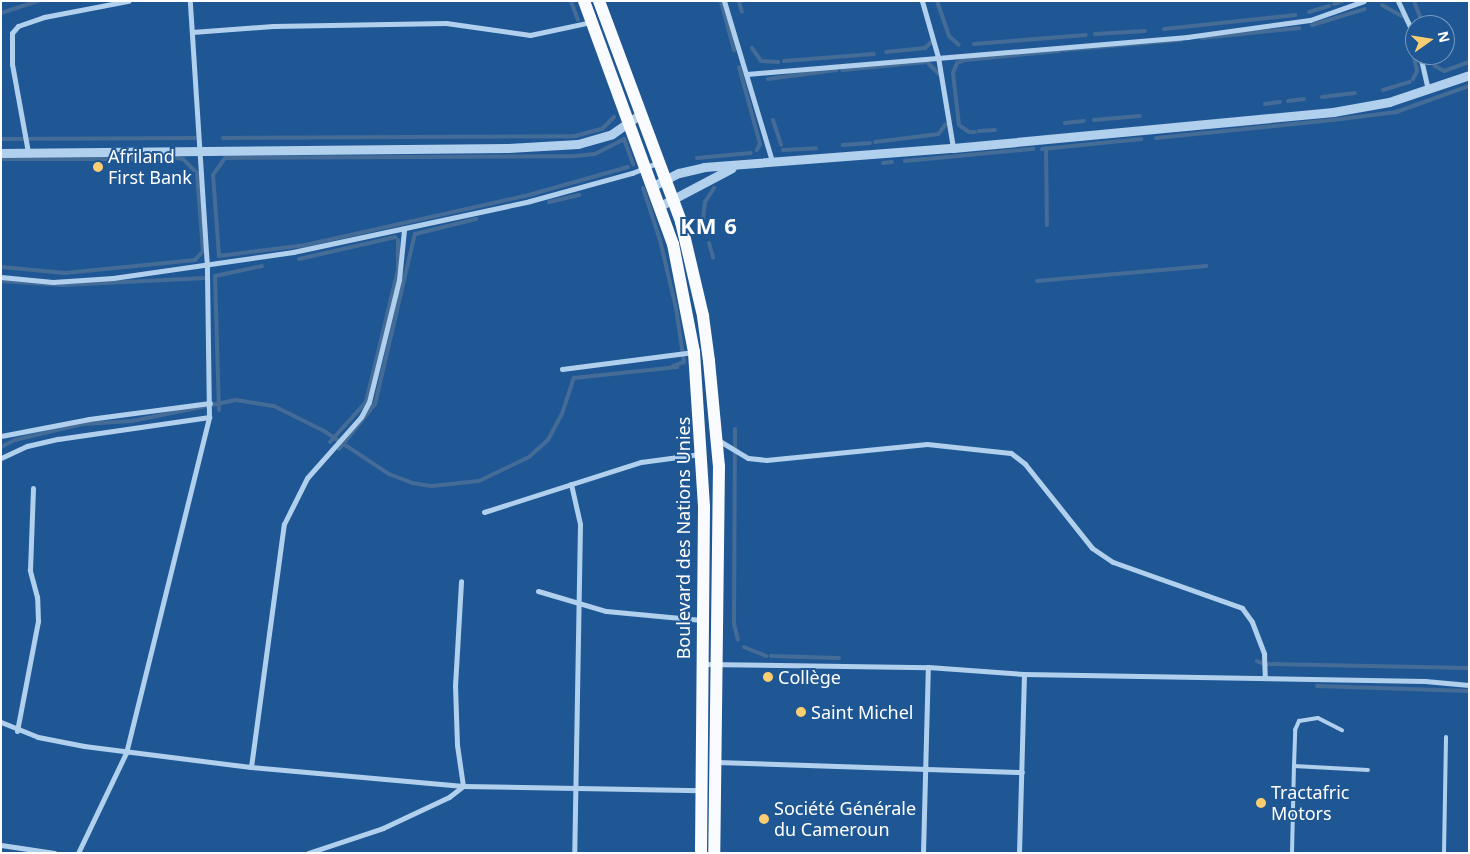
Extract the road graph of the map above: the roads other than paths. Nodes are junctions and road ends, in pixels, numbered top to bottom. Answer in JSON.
{"nodes":[{"id":1,"x":128,"y":1,"type":"edge"},
{"id":2,"x":190,"y":1,"type":"edge"},
{"id":3,"x":584,"y":1,"type":"edge"},
{"id":4,"x":599,"y":1,"type":"edge"},
{"id":5,"x":724,"y":1,"type":"edge"},
{"id":6,"x":922,"y":1,"type":"edge"},
{"id":7,"x":1364,"y":1,"type":"edge"},
{"id":8,"x":1398,"y":1,"type":"edge"},
{"id":9,"x":1405,"y":16,"type":"edge"},
{"id":10,"x":591,"y":22,"type":"junction"},
{"id":11,"x":192,"y":32,"type":"junction"},
{"id":12,"x":938,"y":57,"type":"junction"},
{"id":13,"x":1422,"y":65,"type":"edge"},
{"id":14,"x":747,"y":74,"type":"junction"},
{"id":15,"x":1469,"y":75,"type":"edge"},
{"id":16,"x":1428,"y":90,"type":"junction"},
{"id":17,"x":641,"y":114,"type":"junction"},
{"id":18,"x":630,"y":123,"type":"junction"},
{"id":19,"x":953,"y":148,"type":"junction"},
{"id":20,"x":201,"y":150,"type":"junction"},
{"id":21,"x":28,"y":152,"type":"junction"},
{"id":22,"x":1,"y":153,"type":"edge"},
{"id":23,"x":772,"y":161,"type":"junction"},
{"id":24,"x":659,"y":162,"type":"junction"},
{"id":25,"x":737,"y":166,"type":"junction"},
{"id":26,"x":646,"y":168,"type":"junction"},
{"id":27,"x":666,"y":179,"type":"junction"},
{"id":28,"x":653,"y":186,"type":"junction"},
{"id":29,"x":674,"y":201,"type":"junction"},
{"id":30,"x":660,"y":206,"type":"junction"},
{"id":31,"x":404,"y":230,"type":"junction"},
{"id":32,"x":208,"y":266,"type":"junction"},
{"id":33,"x":1,"y":277,"type":"edge"},
{"id":34,"x":694,"y":352,"type":"junction"},
{"id":35,"x":562,"y":369,"type":"dead end"},
{"id":36,"x":210,"y":403,"type":"junction"},
{"id":37,"x":209,"y":418,"type":"junction"},
{"id":38,"x":1,"y":436,"type":"edge"},
{"id":39,"x":718,"y":440,"type":"junction"},
{"id":40,"x":703,"y":454,"type":"junction"},
{"id":41,"x":1,"y":458,"type":"edge"},
{"id":42,"x":571,"y":484,"type":"junction"},
{"id":43,"x":33,"y":488,"type":"dead end"},
{"id":44,"x":484,"y":512,"type":"dead end"},
{"id":45,"x":461,"y":581,"type":"dead end"},
{"id":46,"x":538,"y":591,"type":"dead end"},
{"id":47,"x":577,"y":604,"type":"junction"},
{"id":48,"x":703,"y":620,"type":"junction"},
{"id":49,"x":702,"y":664,"type":"junction"},
{"id":50,"x":718,"y":664,"type":"junction"},
{"id":51,"x":928,"y":667,"type":"junction"},
{"id":52,"x":1024,"y":674,"type":"junction"},
{"id":53,"x":1265,"y":678,"type":"junction"},
{"id":54,"x":1469,"y":685,"type":"edge"},
{"id":55,"x":1,"y":722,"type":"edge"},
{"id":56,"x":1342,"y":730,"type":"dead end"},
{"id":57,"x":17,"y":731,"type":"junction"},
{"id":58,"x":1446,"y":737,"type":"dead end"},
{"id":59,"x":126,"y":753,"type":"junction"},
{"id":60,"x":717,"y":762,"type":"junction"},
{"id":61,"x":1294,"y":766,"type":"junction"},
{"id":62,"x":251,"y":767,"type":"junction"},
{"id":63,"x":1368,"y":770,"type":"dead end"},
{"id":64,"x":926,"y":771,"type":"junction"},
{"id":65,"x":1022,"y":772,"type":"junction"},
{"id":66,"x":463,"y":786,"type":"junction"},
{"id":67,"x":575,"y":787,"type":"junction"},
{"id":68,"x":702,"y":790,"type":"junction"},
{"id":69,"x":1,"y":845,"type":"edge"},
{"id":70,"x":54,"y":853,"type":"edge"},
{"id":71,"x":78,"y":853,"type":"edge"},
{"id":72,"x":308,"y":853,"type":"edge"},
{"id":73,"x":574,"y":853,"type":"edge"},
{"id":74,"x":701,"y":853,"type":"edge"},
{"id":75,"x":714,"y":853,"type":"edge"},
{"id":76,"x":923,"y":853,"type":"edge"},
{"id":77,"x":1019,"y":853,"type":"edge"},
{"id":78,"x":1292,"y":853,"type":"edge"},
{"id":79,"x":1444,"y":853,"type":"edge"}],
"edges":[{"from":1,"to":21,"type":"street"},
{"from":2,"to":11,"type":"street"},
{"from":3,"to":10,"type":"main road","name":"Boulevard des Nations Unies"},
{"from":4,"to":17,"type":"main road","name":"Boulevard des Nations Unies"},
{"from":5,"to":14,"type":"street"},
{"from":6,"to":12,"type":"street"},
{"from":7,"to":12,"type":"street"},
{"from":8,"to":9,"type":"street"},
{"from":10,"to":11,"type":"street"},
{"from":10,"to":18,"type":"main road","name":"Boulevard des Nations Unies"},
{"from":11,"to":20,"type":"street"},
{"from":12,"to":14,"type":"street"},
{"from":12,"to":19,"type":"street"},
{"from":13,"to":16,"type":"street"},
{"from":14,"to":23,"type":"street"},
{"from":15,"to":16,"type":"street"},
{"from":16,"to":19,"type":"street"},
{"from":17,"to":18,"type":"street"},
{"from":17,"to":24,"type":"main road","name":"Boulevard des Nations Unies"},
{"from":18,"to":20,"type":"street"},
{"from":18,"to":26,"type":"main road","name":"Boulevard des Nations Unies"},
{"from":19,"to":23,"type":"street"},
{"from":20,"to":21,"type":"street"},
{"from":20,"to":32,"type":"street"},
{"from":21,"to":22,"type":"street"},
{"from":23,"to":25,"type":"street"},
{"from":24,"to":26,"type":"street"},
{"from":24,"to":27,"type":"main road","name":"Boulevard des Nations Unies"},
{"from":25,"to":27,"type":"street"},
{"from":25,"to":29,"type":"street"},
{"from":26,"to":28,"type":"main road","name":"Boulevard des Nations Unies"},
{"from":26,"to":31,"type":"street"},
{"from":27,"to":28,"type":"street"},
{"from":27,"to":29,"type":"main road","name":"Boulevard des Nations Unies"},
{"from":28,"to":30,"type":"main road","name":"Boulevard des Nations Unies"},
{"from":29,"to":30,"type":"street"},
{"from":29,"to":39,"type":"main road","name":"Boulevard des Nations Unies"},
{"from":30,"to":34,"type":"main road","name":"Boulevard des Nations Unies"},
{"from":31,"to":32,"type":"street"},
{"from":31,"to":62,"type":"street"},
{"from":32,"to":33,"type":"street"},
{"from":32,"to":36,"type":"street"},
{"from":34,"to":35,"type":"street"},
{"from":34,"to":40,"type":"main road","name":"Boulevard des Nations Unies"},
{"from":36,"to":37,"type":"street"},
{"from":36,"to":38,"type":"street"},
{"from":37,"to":41,"type":"street"},
{"from":37,"to":59,"type":"street"},
{"from":39,"to":50,"type":"main road","name":"Boulevard des Nations Unies"},
{"from":39,"to":53,"type":"street"},
{"from":40,"to":42,"type":"street"},
{"from":40,"to":48,"type":"main road","name":"Boulevard des Nations Unies"},
{"from":42,"to":44,"type":"street"},
{"from":42,"to":47,"type":"street"},
{"from":43,"to":57,"type":"street"},
{"from":45,"to":66,"type":"street"},
{"from":46,"to":47,"type":"street"},
{"from":47,"to":48,"type":"street"},
{"from":47,"to":67,"type":"street"},
{"from":48,"to":49,"type":"main road","name":"Boulevard des Nations Unies"},
{"from":49,"to":50,"type":"street"},
{"from":49,"to":68,"type":"main road","name":"Boulevard des Nations Unies"},
{"from":50,"to":51,"type":"street"},
{"from":50,"to":60,"type":"main road","name":"Boulevard des Nations Unies"},
{"from":51,"to":52,"type":"street"},
{"from":51,"to":64,"type":"street"},
{"from":52,"to":53,"type":"street"},
{"from":52,"to":65,"type":"street"},
{"from":53,"to":54,"type":"street"},
{"from":55,"to":57,"type":"street"},
{"from":56,"to":61,"type":"lane"},
{"from":57,"to":59,"type":"street"},
{"from":58,"to":79,"type":"lane"},
{"from":59,"to":62,"type":"street"},
{"from":59,"to":71,"type":"street"},
{"from":60,"to":64,"type":"street"},
{"from":60,"to":75,"type":"main road","name":"Boulevard des Nations Unies"},
{"from":61,"to":63,"type":"lane"},
{"from":61,"to":78,"type":"lane"},
{"from":62,"to":66,"type":"street"},
{"from":64,"to":65,"type":"street"},
{"from":64,"to":76,"type":"street"},
{"from":65,"to":77,"type":"street"},
{"from":66,"to":67,"type":"street"},
{"from":66,"to":72,"type":"street"},
{"from":67,"to":68,"type":"street"},
{"from":67,"to":73,"type":"street"},
{"from":68,"to":74,"type":"main road","name":"Boulevard des Nations Unies"},
{"from":69,"to":70,"type":"street"}]}
